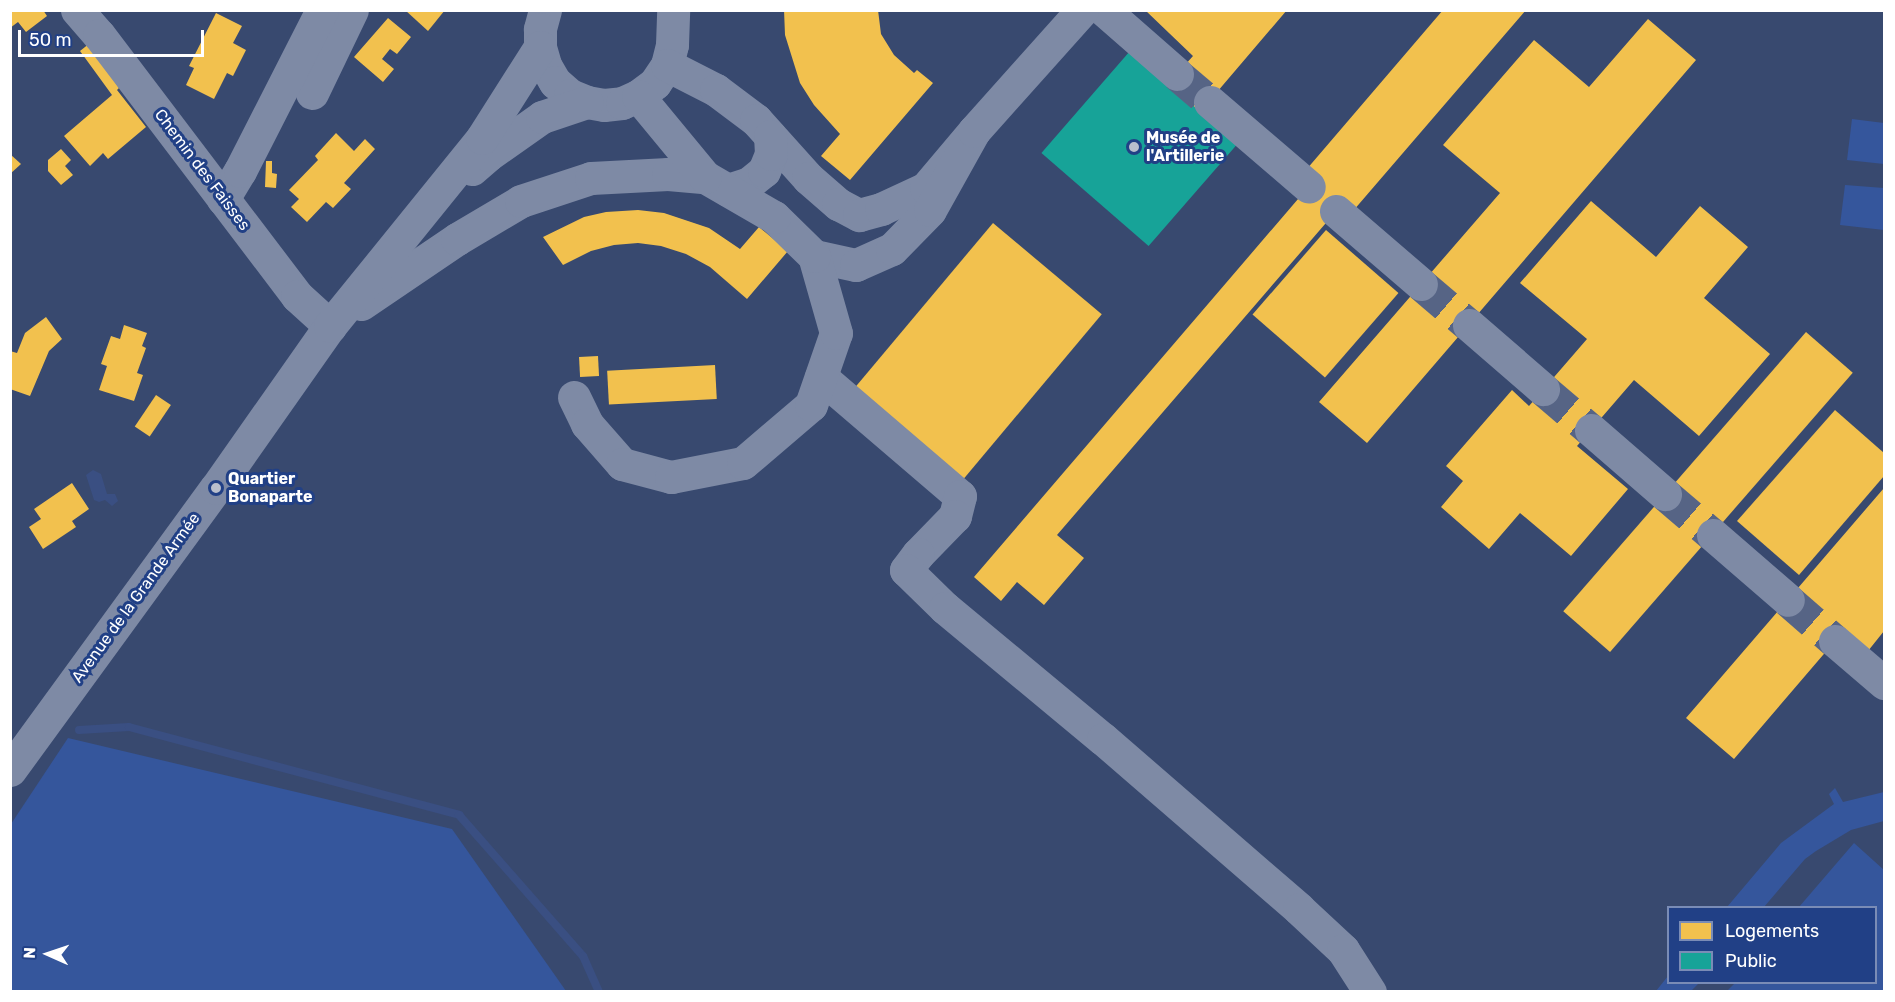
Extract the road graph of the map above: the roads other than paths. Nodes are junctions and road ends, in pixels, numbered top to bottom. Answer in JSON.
{"nodes":[{"id":1,"x":77,"y":10,"type":"edge"},
{"id":2,"x":322,"y":10,"type":"edge"},
{"id":3,"x":352,"y":10,"type":"edge"},
{"id":4,"x":545,"y":10,"type":"edge"},
{"id":5,"x":1082,"y":10,"type":"edge"},
{"id":6,"x":1104,"y":10,"type":"edge"},
{"id":7,"x":671,"y":15,"type":"edge"},
{"id":8,"x":540,"y":47,"type":"junction"},
{"id":9,"x":667,"y":65,"type":"junction"},
{"id":10,"x":1177,"y":74,"type":"tunnel mouth"},
{"id":11,"x":312,"y":93,"type":"dead end"},
{"id":12,"x":638,"y":96,"type":"junction"},
{"id":13,"x":587,"y":102,"type":"junction"},
{"id":14,"x":1210,"y":102,"type":"tunnel mouth"},
{"id":15,"x":974,"y":131,"type":"junction"},
{"id":16,"x":770,"y":136,"type":"junction"},
{"id":17,"x":717,"y":183,"type":"junction"},
{"id":18,"x":1309,"y":187,"type":"dead end"},
{"id":19,"x":223,"y":199,"type":"junction"},
{"id":20,"x":1336,"y":211,"type":"dead end"},
{"id":21,"x":413,"y":223,"type":"junction"},
{"id":22,"x":814,"y":256,"type":"junction"},
{"id":23,"x":1421,"y":284,"type":"tunnel mouth"},
{"id":24,"x":1469,"y":325,"type":"tunnel mouth"},
{"id":25,"x":330,"y":326,"type":"junction"},
{"id":26,"x":821,"y":377,"type":"junction"},
{"id":27,"x":1543,"y":389,"type":"tunnel mouth"},
{"id":28,"x":574,"y":397,"type":"dead end"},
{"id":29,"x":1591,"y":430,"type":"tunnel mouth"},
{"id":30,"x":1665,"y":494,"type":"tunnel mouth"},
{"id":31,"x":1713,"y":535,"type":"tunnel mouth"},
{"id":32,"x":1788,"y":600,"type":"tunnel mouth"},
{"id":33,"x":1835,"y":641,"type":"tunnel mouth"},
{"id":34,"x":1884,"y":683,"type":"edge"},
{"id":35,"x":10,"y":770,"type":"edge"},
{"id":36,"x":1370,"y":992,"type":"edge"}],
"edges":[{"from":1,"to":19,"type":"street","name":"Chemin des Faisses"},
{"from":2,"to":19,"type":"street"},
{"from":3,"to":11,"type":"street"},
{"from":4,"to":8,"type":"street"},
{"from":5,"to":15,"type":"street"},
{"from":6,"to":10,"type":"street"},
{"from":7,"to":9,"type":"street"},
{"from":8,"to":13,"type":"street"},
{"from":8,"to":21,"type":"street","name":"Avenue de la Grande Armée"},
{"from":9,"to":12,"type":"street"},
{"from":9,"to":16,"type":"street"},
{"from":12,"to":13,"type":"street"},
{"from":12,"to":17,"type":"street"},
{"from":13,"to":21,"type":"street","name":"Avenue de la Grande Armée"},
{"from":14,"to":18,"type":"street"},
{"from":15,"to":16,"type":"street"},
{"from":15,"to":22,"type":"street"},
{"from":16,"to":17,"type":"street"},
{"from":17,"to":22,"type":"street"},
{"from":17,"to":25,"type":"street"},
{"from":19,"to":25,"type":"street","name":"Chemin des Faisses"},
{"from":20,"to":23,"type":"street"},
{"from":21,"to":25,"type":"street","name":"Avenue de la Grande Armée"},
{"from":22,"to":26,"type":"street"},
{"from":24,"to":27,"type":"street"},
{"from":25,"to":35,"type":"street","name":"Avenue de la Grande Armée"},
{"from":26,"to":28,"type":"street"},
{"from":26,"to":36,"type":"street"},
{"from":29,"to":30,"type":"street"},
{"from":31,"to":32,"type":"street"},
{"from":33,"to":34,"type":"street"}]}
